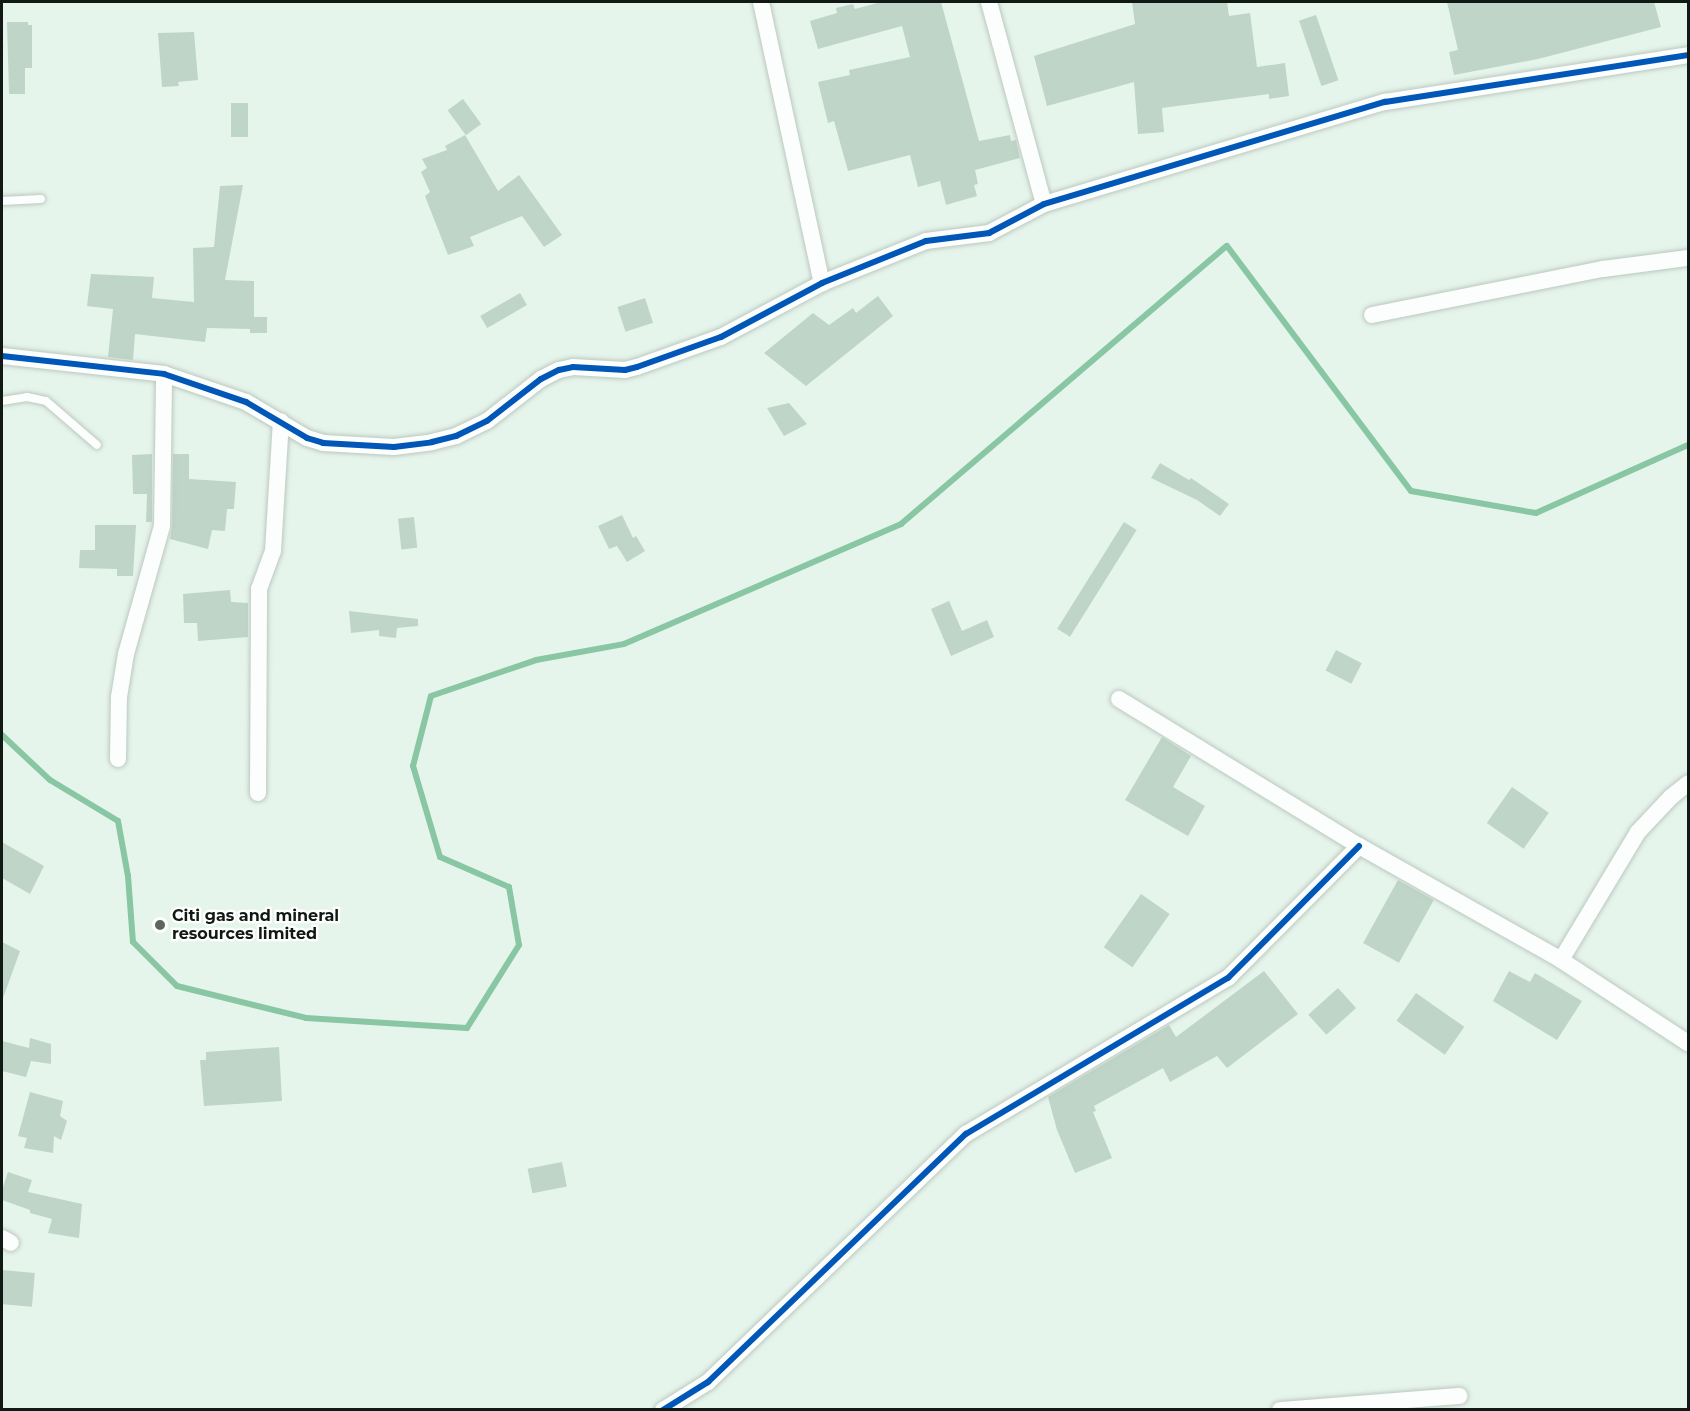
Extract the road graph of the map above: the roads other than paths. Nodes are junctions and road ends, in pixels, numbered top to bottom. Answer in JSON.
{"nodes":[{"id":1,"x":761,"y":2,"type":"edge"},
{"id":2,"x":989,"y":2,"type":"edge"},
{"id":3,"x":1689,"y":55,"type":"edge"},
{"id":4,"x":41,"y":200,"type":"dead end"},
{"id":5,"x":2,"y":201,"type":"edge"},
{"id":6,"x":1044,"y":204,"type":"junction"},
{"id":7,"x":1689,"y":258,"type":"edge"},
{"id":8,"x":822,"y":283,"type":"junction"},
{"id":9,"x":1372,"y":315,"type":"dead end"},
{"id":10,"x":2,"y":356,"type":"edge"},
{"id":11,"x":164,"y":374,"type":"junction"},
{"id":12,"x":2,"y":401,"type":"edge"},
{"id":13,"x":281,"y":421,"type":"junction"},
{"id":14,"x":97,"y":445,"type":"dead end"},
{"id":15,"x":1119,"y":699,"type":"dead end"},
{"id":16,"x":118,"y":759,"type":"dead end"},
{"id":17,"x":1689,"y":783,"type":"edge"},
{"id":18,"x":258,"y":793,"type":"dead end"},
{"id":19,"x":1359,"y":846,"type":"junction"},
{"id":20,"x":1561,"y":960,"type":"junction"},
{"id":21,"x":1689,"y":1043,"type":"edge"},
{"id":22,"x":1459,"y":1396,"type":"dead end"},
{"id":23,"x":663,"y":1410,"type":"edge"},
{"id":24,"x":1280,"y":1410,"type":"edge"}],
"edges":[{"from":1,"to":8,"type":"street"},
{"from":2,"to":6,"type":"street"},
{"from":3,"to":6,"type":"street"},
{"from":4,"to":5,"type":"lane"},
{"from":6,"to":8,"type":"street"},
{"from":7,"to":9,"type":"street"},
{"from":8,"to":13,"type":"street"},
{"from":10,"to":11,"type":"street"},
{"from":11,"to":13,"type":"street"},
{"from":11,"to":16,"type":"street"},
{"from":12,"to":14,"type":"lane"},
{"from":13,"to":18,"type":"street"},
{"from":15,"to":19,"type":"street"},
{"from":17,"to":20,"type":"street"},
{"from":19,"to":20,"type":"street"},
{"from":19,"to":23,"type":"street"},
{"from":20,"to":21,"type":"street"},
{"from":22,"to":24,"type":"street"}]}
